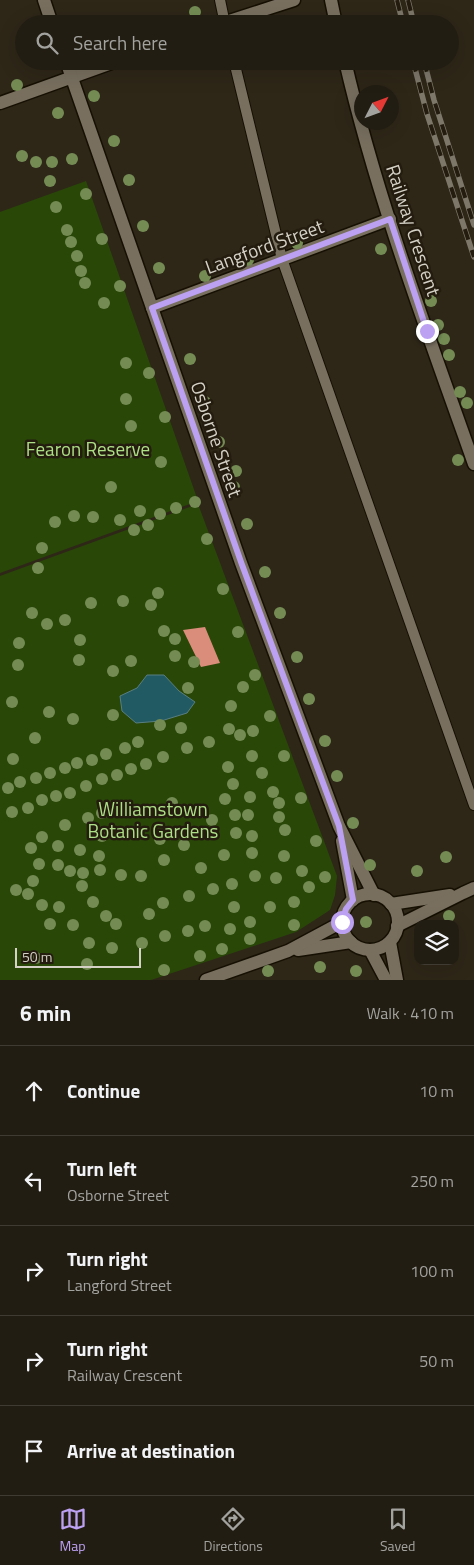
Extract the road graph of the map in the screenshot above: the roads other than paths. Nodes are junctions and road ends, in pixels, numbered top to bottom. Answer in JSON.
{"nodes":[{"id":1,"x":44,"y":0,"type":"edge"},
{"id":2,"x":220,"y":0,"type":"edge"},
{"id":3,"x":294,"y":0,"type":"edge"},
{"id":4,"x":331,"y":0,"type":"edge"},
{"id":5,"x":49,"y":15,"type":"edge"},
{"id":6,"x":222,"y":15,"type":"edge"},
{"id":7,"x":248,"y":15,"type":"edge"},
{"id":8,"x":334,"y":15,"type":"edge"},
{"id":9,"x":69,"y":70,"type":"edge"},
{"id":10,"x":94,"y":70,"type":"edge"},
{"id":11,"x":236,"y":70,"type":"edge"},
{"id":12,"x":347,"y":70,"type":"edge"},
{"id":13,"x":72,"y":78,"type":"junction"},
{"id":14,"x":0,"y":103,"type":"edge"},
{"id":15,"x":390,"y":219,"type":"junction"},
{"id":16,"x":282,"y":259,"type":"junction"},
{"id":17,"x":152,"y":308,"type":"junction"},
{"id":18,"x":474,"y":464,"type":"edge"},
{"id":19,"x":474,"y":805,"type":"edge"},
{"id":20,"x":339,"y":826,"type":"junction"},
{"id":21,"x":468,"y":890,"type":"edge"},
{"id":22,"x":374,"y":895,"type":"junction"},
{"id":23,"x":353,"y":900,"type":"junction"},
{"id":24,"x":391,"y":904,"type":"junction"},
{"id":25,"x":342,"y":922,"type":"junction"},
{"id":26,"x":398,"y":926,"type":"junction"},
{"id":27,"x":351,"y":942,"type":"junction"},
{"id":28,"x":390,"y":942,"type":"junction"},
{"id":29,"x":370,"y":950,"type":"junction"},
{"id":30,"x":288,"y":951,"type":"junction"},
{"id":31,"x":206,"y":980,"type":"edge"},
{"id":32,"x":386,"y":980,"type":"edge"},
{"id":33,"x":397,"y":980,"type":"edge"}],
"edges":[{"from":1,"to":5,"type":"street"},
{"from":2,"to":6,"type":"lane"},
{"from":3,"to":7,"type":"street"},
{"from":4,"to":8,"type":"street"},
{"from":9,"to":13,"type":"street","name":"Osborne Street"},
{"from":10,"to":13,"type":"street"},
{"from":11,"to":16,"type":"lane"},
{"from":12,"to":15,"type":"street","name":"Railway Crescent"},
{"from":13,"to":14,"type":"street"},
{"from":13,"to":17,"type":"street","name":"Osborne Street"},
{"from":15,"to":16,"type":"street","name":"Langford Street"},
{"from":15,"to":18,"type":"street","name":"Railway Crescent"},
{"from":16,"to":17,"type":"street","name":"Langford Street"},
{"from":16,"to":19,"type":"lane"},
{"from":17,"to":20,"type":"street","name":"Osborne Street"},
{"from":20,"to":22,"type":"street","name":"Osborne Street"},
{"from":20,"to":23,"type":"street","name":"Osborne Street"},
{"from":21,"to":24,"type":"street"},
{"from":21,"to":26,"type":"street"},
{"from":22,"to":23,"type":"street"},
{"from":22,"to":24,"type":"street"},
{"from":23,"to":25,"type":"street"},
{"from":24,"to":26,"type":"street"},
{"from":25,"to":27,"type":"street"},
{"from":25,"to":30,"type":"street"},
{"from":26,"to":28,"type":"street"},
{"from":27,"to":29,"type":"street"},
{"from":27,"to":30,"type":"street"},
{"from":28,"to":29,"type":"street"},
{"from":28,"to":33,"type":"street"},
{"from":29,"to":32,"type":"street"},
{"from":30,"to":31,"type":"street"}]}
